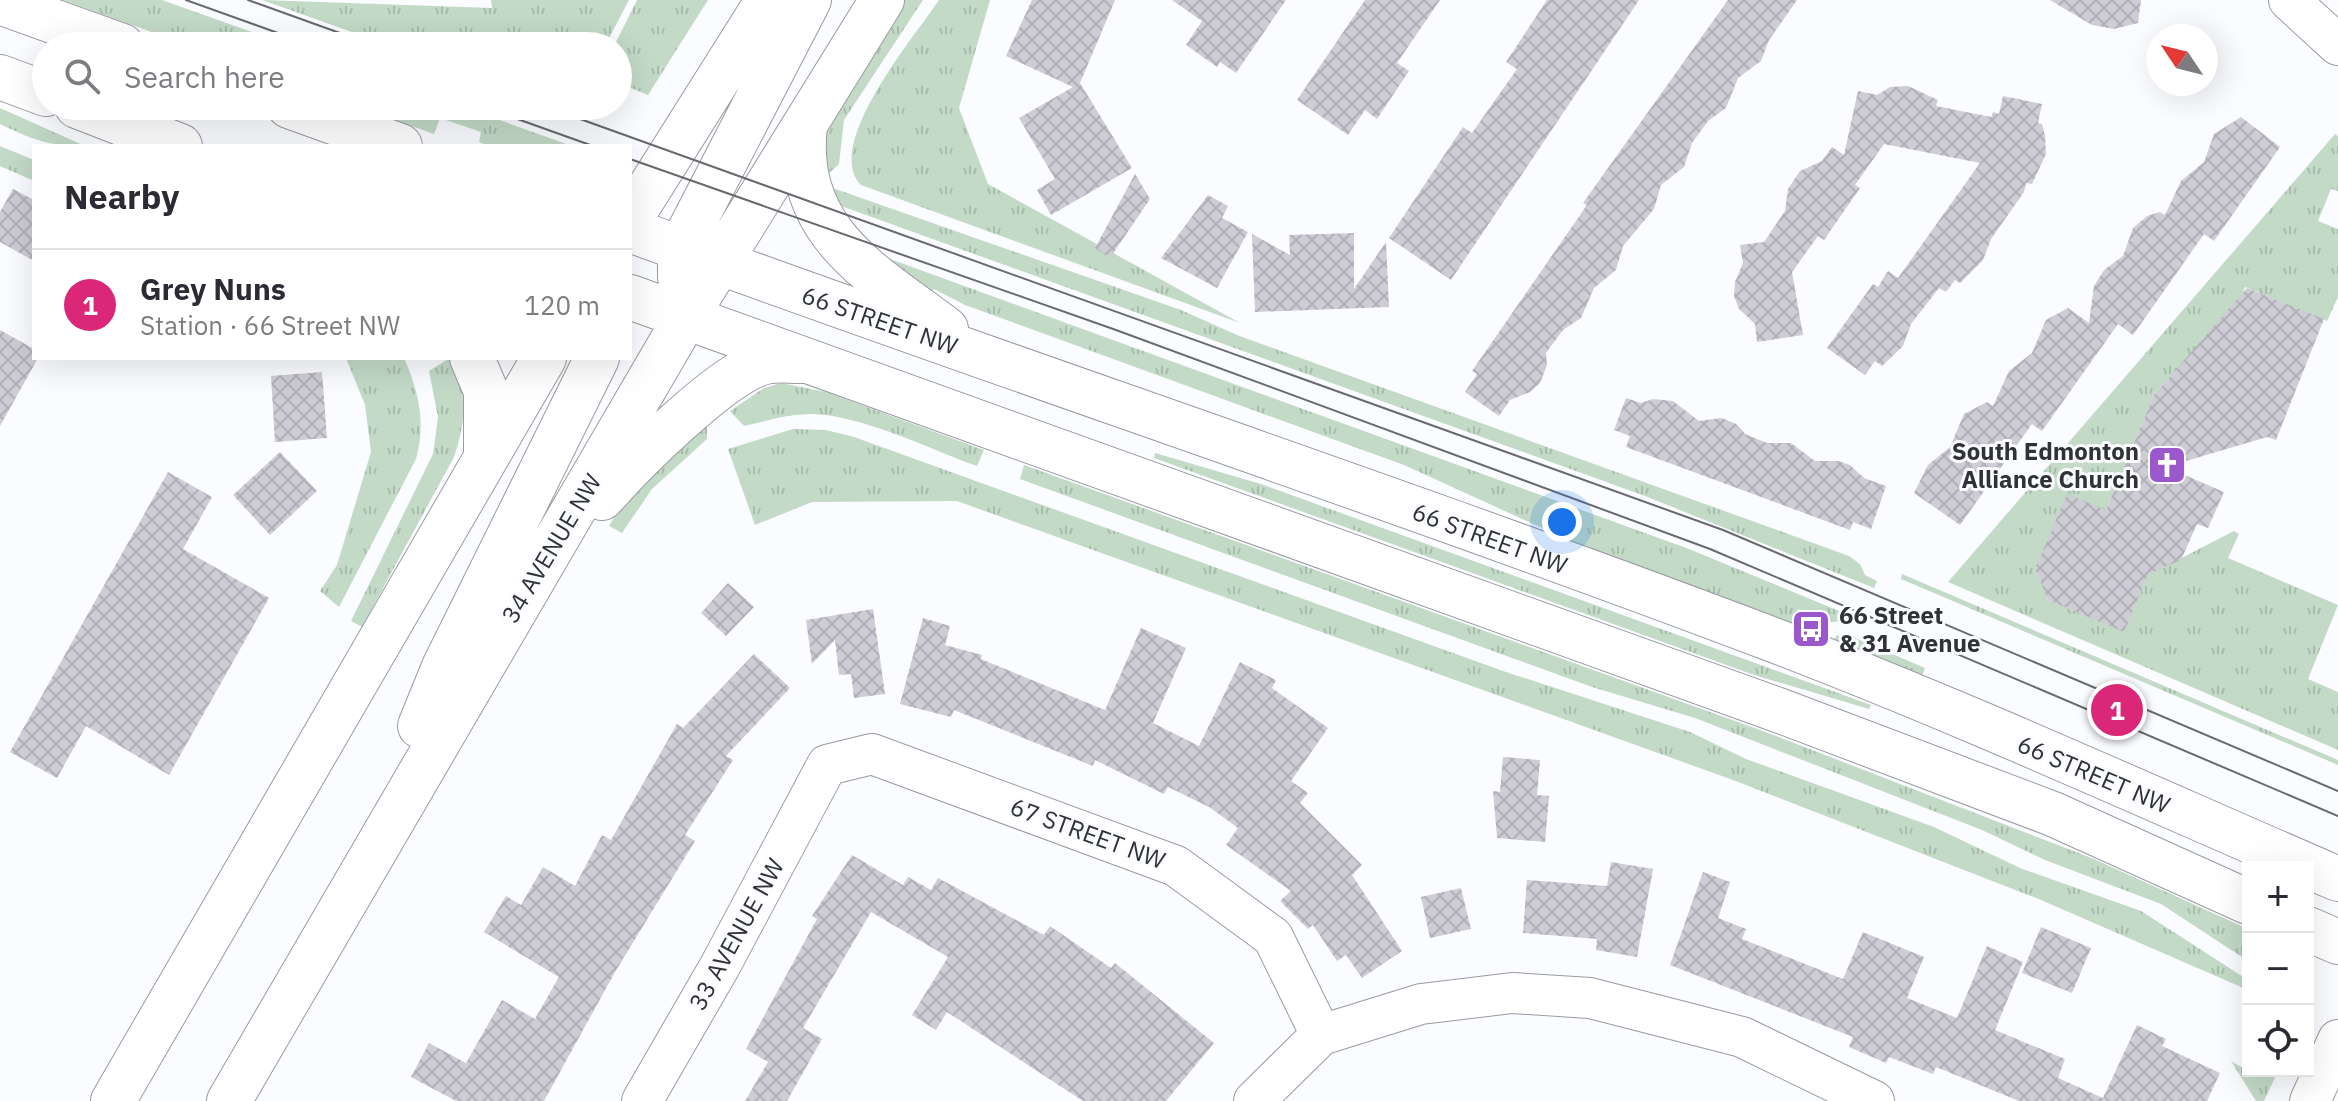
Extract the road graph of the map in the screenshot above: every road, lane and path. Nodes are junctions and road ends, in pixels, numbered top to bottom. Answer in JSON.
{"nodes":[{"id":1,"x":768,"y":0,"type":"edge"},
{"id":2,"x":809,"y":0,"type":"edge"},
{"id":3,"x":882,"y":0,"type":"edge"},
{"id":4,"x":2289,"y":0,"type":"edge"},
{"id":5,"x":0,"y":2,"type":"edge"},
{"id":6,"x":83,"y":32,"type":"edge"},
{"id":7,"x":2338,"y":45,"type":"edge"},
{"id":8,"x":0,"y":77,"type":"edge"},
{"id":9,"x":32,"y":89,"type":"edge"},
{"id":10,"x":113,"y":120,"type":"edge"},
{"id":11,"x":328,"y":120,"type":"edge"},
{"id":12,"x":805,"y":125,"type":"junction"},
{"id":13,"x":175,"y":144,"type":"edge"},
{"id":14,"x":394,"y":144,"type":"edge"},
{"id":15,"x":632,"y":216,"type":"edge"},
{"id":16,"x":632,"y":233,"type":"edge"},
{"id":17,"x":632,"y":235,"type":"edge"},
{"id":18,"x":699,"y":257,"type":"junction"},
{"id":19,"x":632,"y":282,"type":"edge"},
{"id":20,"x":632,"y":298,"type":"edge"},
{"id":21,"x":686,"y":317,"type":"junction"},
{"id":22,"x":980,"y":355,"type":"junction"},
{"id":23,"x":473,"y":360,"type":"edge"},
{"id":24,"x":543,"y":360,"type":"edge"},
{"id":25,"x":596,"y":360,"type":"edge"},
{"id":26,"x":806,"y":361,"type":"junction"},
{"id":27,"x":486,"y":455,"type":"junction"},
{"id":28,"x":536,"y":571,"type":"junction"},
{"id":29,"x":827,"y":765,"type":"joint"},
{"id":30,"x":362,"y":869,"type":"junction"},
{"id":31,"x":2338,"y":879,"type":"edge"},
{"id":32,"x":2242,"y":899,"type":"edge"},
{"id":33,"x":2314,"y":932,"type":"edge"},
{"id":34,"x":2338,"y":942,"type":"edge"},
{"id":35,"x":1321,"y":1035,"type":"junction"},
{"id":36,"x":2338,"y":1040,"type":"edge"},
{"id":37,"x":113,"y":1101,"type":"edge"},
{"id":38,"x":229,"y":1101,"type":"edge"},
{"id":39,"x":642,"y":1101,"type":"edge"},
{"id":40,"x":1254,"y":1101,"type":"edge"},
{"id":41,"x":1874,"y":1101,"type":"edge"},
{"id":42,"x":2310,"y":1101,"type":"edge"}],
"edges":[{"from":1,"to":15,"type":"main road"},
{"from":2,"to":18,"type":"main road"},
{"from":3,"to":12,"type":"main road"},
{"from":4,"to":7,"type":"street"},
{"from":5,"to":6,"type":"main road"},
{"from":8,"to":9,"type":"main road"},
{"from":10,"to":13,"type":"main road"},
{"from":11,"to":14,"type":"main road"},
{"from":12,"to":18,"type":"main road"},
{"from":12,"to":22,"type":"main road"},
{"from":16,"to":18,"type":"main road","name":"66 STREET NW"},
{"from":17,"to":19,"type":"main road"},
{"from":18,"to":21,"type":"main road"},
{"from":18,"to":22,"type":"main road","name":"66 STREET NW"},
{"from":20,"to":21,"type":"main road"},
{"from":21,"to":26,"type":"main road"},
{"from":21,"to":28,"type":"main road","name":"34 AVENUE NW"},
{"from":22,"to":31,"type":"main road","name":"66 STREET NW"},
{"from":23,"to":27,"type":"main road"},
{"from":24,"to":27,"type":"main road"},
{"from":25,"to":30,"type":"main road"},
{"from":26,"to":28,"type":"main road"},
{"from":26,"to":32,"type":"main road"},
{"from":27,"to":37,"type":"main road"},
{"from":28,"to":30,"type":"main road","name":"34 AVENUE NW"},
{"from":29,"to":35,"type":"street","name":"67 STREET NW"},
{"from":29,"to":39,"type":"street","name":"33 AVENUE NW"},
{"from":30,"to":38,"type":"main road","name":"34 AVENUE NW"},
{"from":33,"to":34,"type":"main road"},
{"from":35,"to":40,"type":"street"},
{"from":35,"to":41,"type":"street"},
{"from":36,"to":42,"type":"street"}]}
